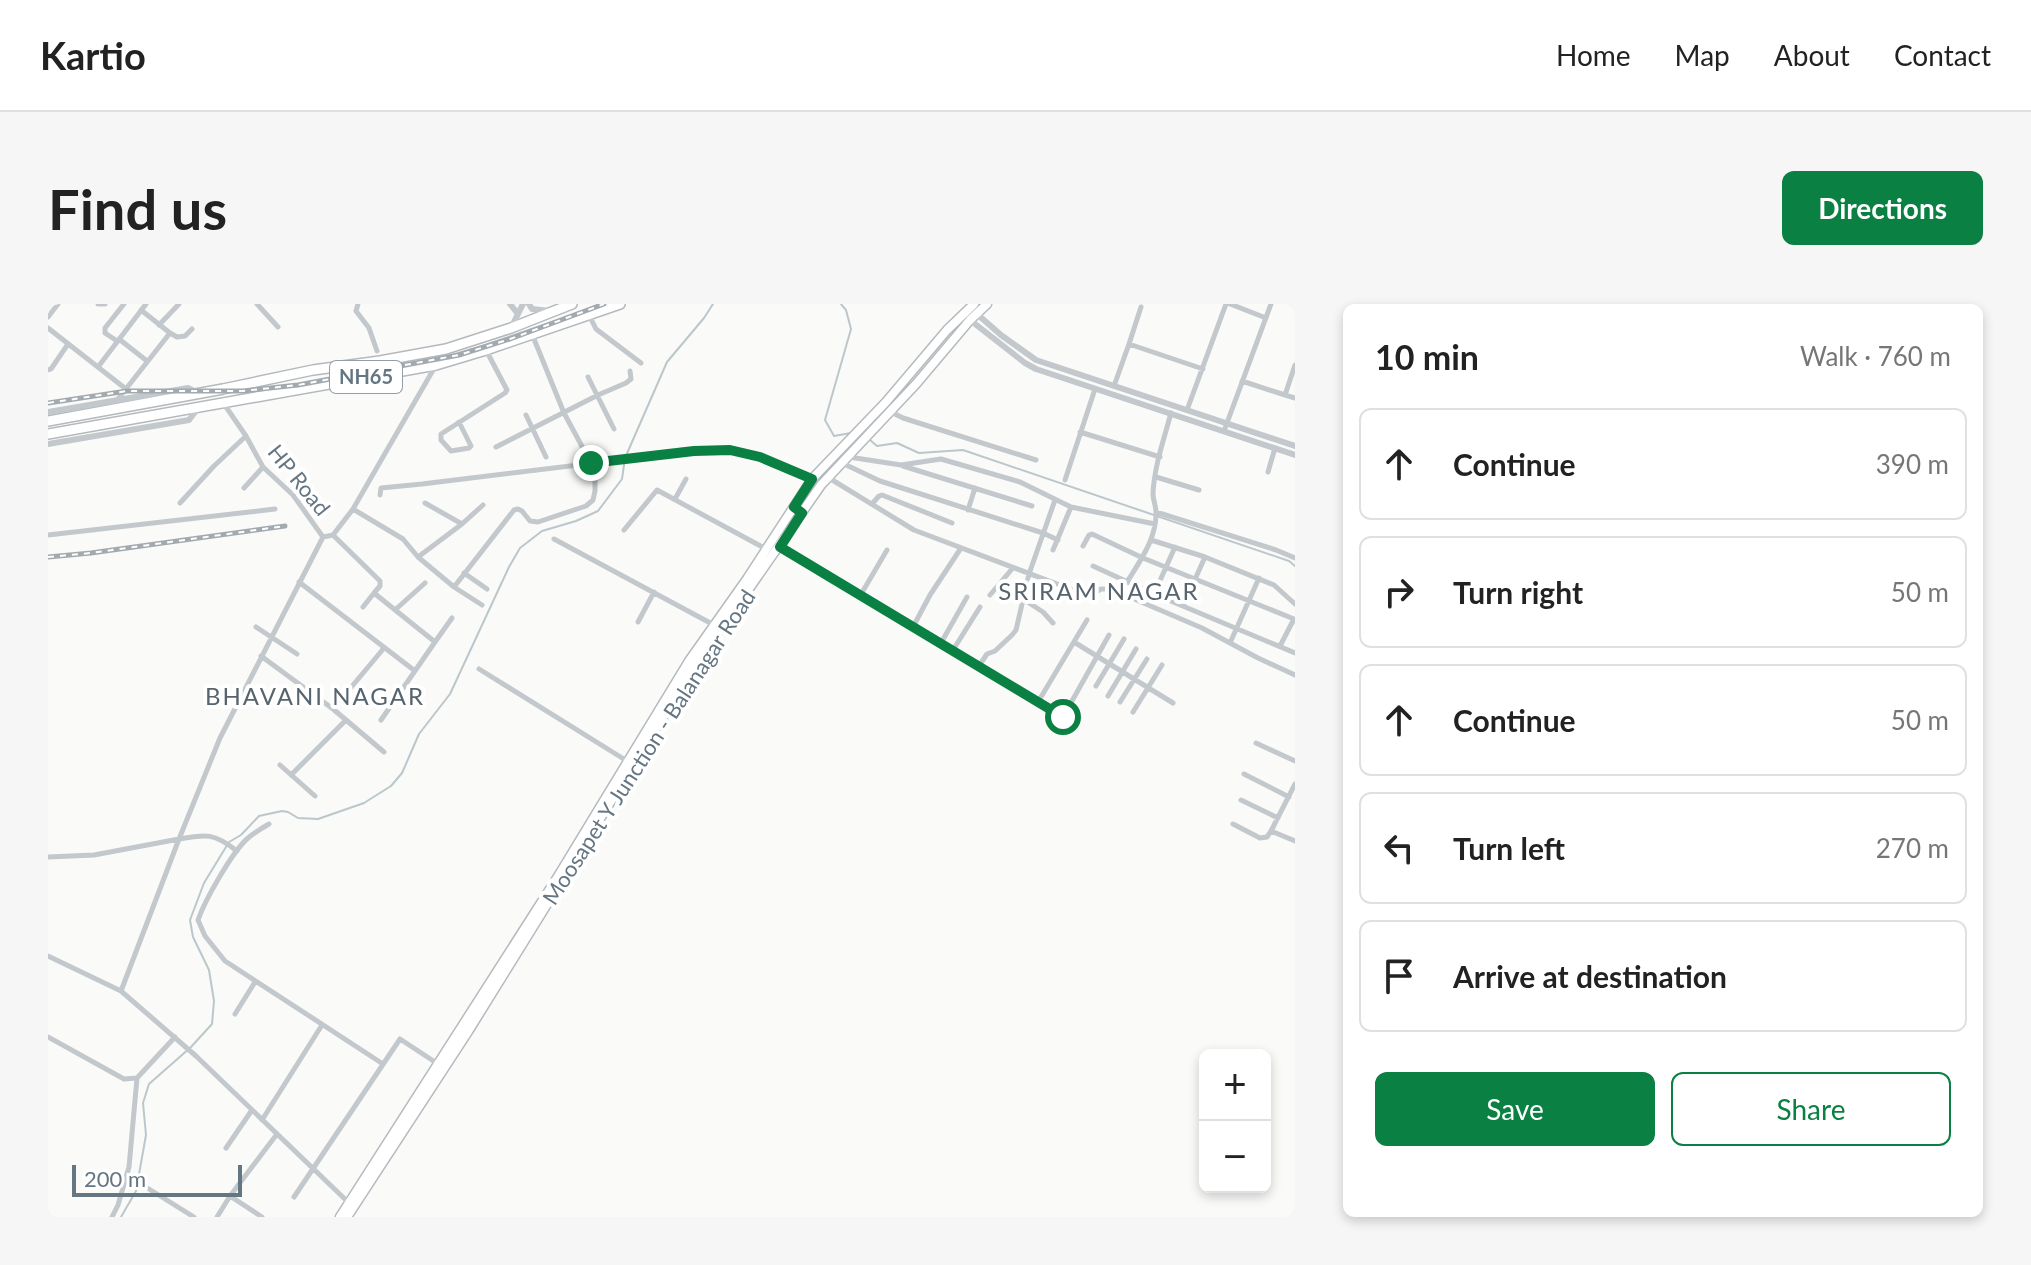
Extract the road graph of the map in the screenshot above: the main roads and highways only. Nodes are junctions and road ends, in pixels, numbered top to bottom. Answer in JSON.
{"nodes":[{"id":1,"x":572,"y":304,"type":"edge"},
{"id":2,"x":620,"y":304,"type":"edge"},
{"id":3,"x":974,"y":304,"type":"edge"},
{"id":4,"x":987,"y":304,"type":"edge"},
{"id":5,"x":590,"y":310,"type":"edge"},
{"id":6,"x":48,"y":421,"type":"edge"},
{"id":7,"x":869,"y":427,"type":"junction"},
{"id":8,"x":48,"y":434,"type":"edge"},
{"id":9,"x":798,"y":510,"type":"junction"},
{"id":10,"x":340,"y":1217,"type":"edge"},
{"id":11,"x":347,"y":1217,"type":"edge"}],
"edges":[{"from":1,"to":6,"type":"highway","number":"NH65"},
{"from":2,"to":5,"type":"highway","number":"NH65"},
{"from":3,"to":7,"type":"main road"},
{"from":4,"to":7,"type":"main road","name":"Moosapet Y Junction - Balanagar Road"},
{"from":5,"to":8,"type":"highway","number":"NH65"},
{"from":7,"to":9,"type":"main road","name":"Moosapet Y Junction - Balanagar Road"},
{"from":7,"to":9,"type":"main road"},
{"from":9,"to":10,"type":"main road"},
{"from":9,"to":11,"type":"main road","name":"Moosapet Y Junction - Balanagar Road"}]}
